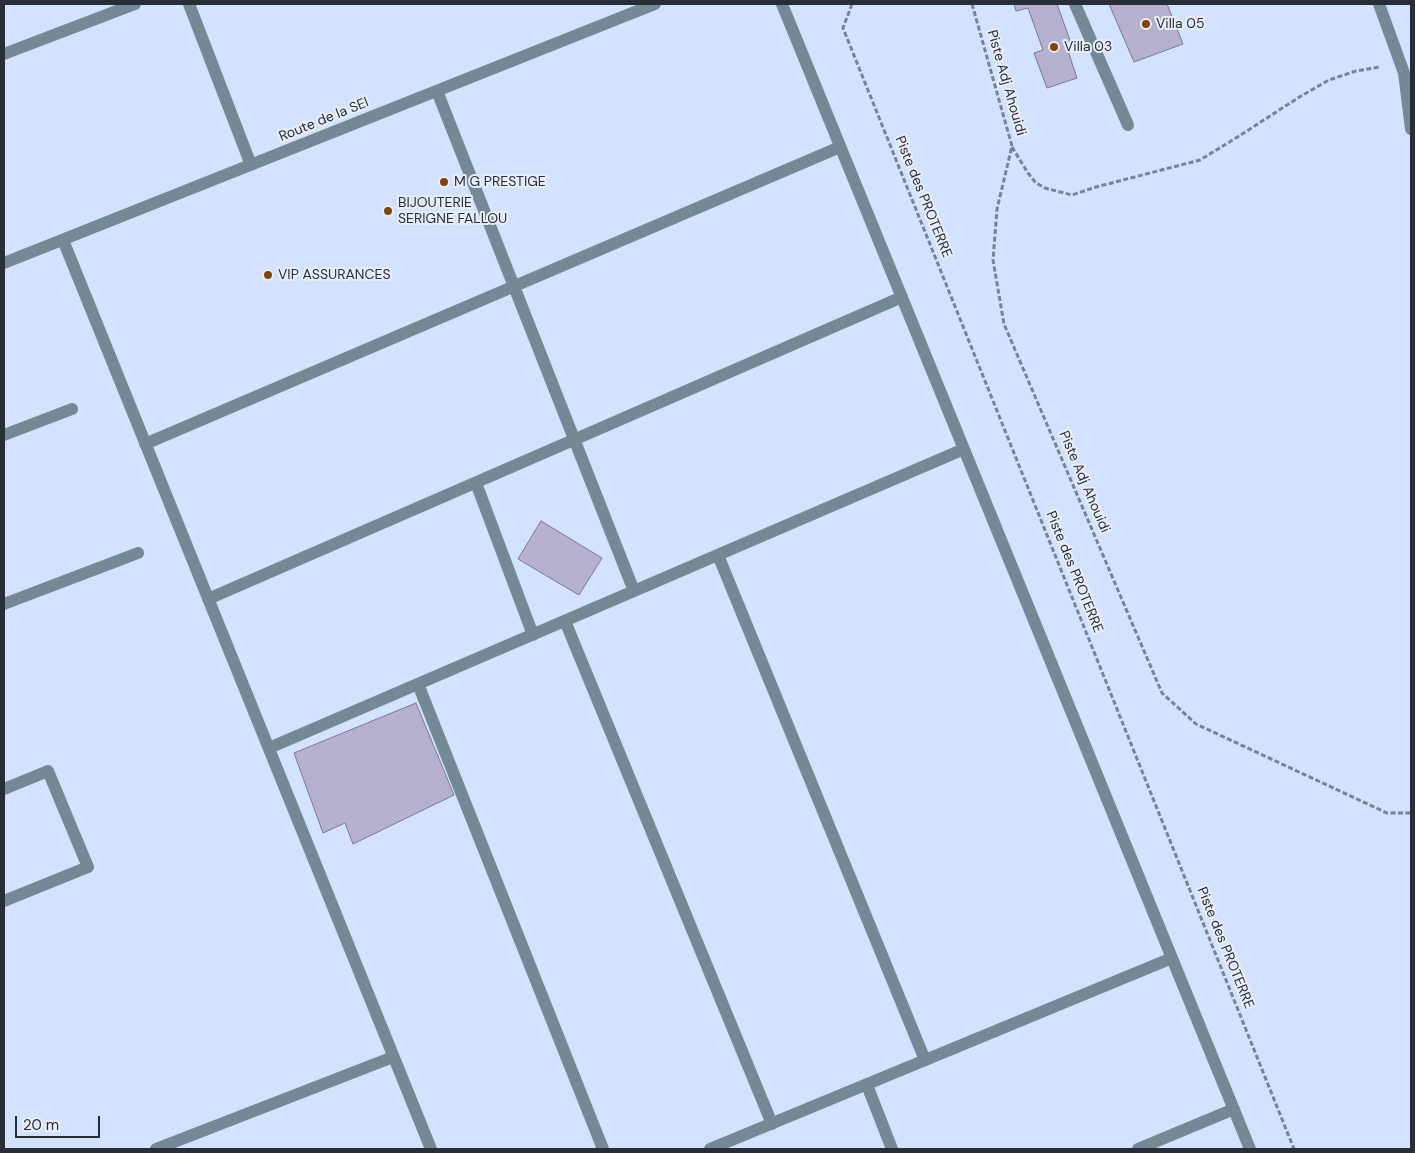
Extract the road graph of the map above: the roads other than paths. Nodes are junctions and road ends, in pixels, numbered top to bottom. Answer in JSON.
{"nodes":[{"id":1,"x":136,"y":4,"type":"edge"},
{"id":2,"x":189,"y":4,"type":"edge"},
{"id":3,"x":655,"y":4,"type":"edge"},
{"id":4,"x":782,"y":4,"type":"edge"},
{"id":5,"x":1075,"y":4,"type":"edge"},
{"id":6,"x":1379,"y":4,"type":"edge"},
{"id":7,"x":4,"y":54,"type":"edge"},
{"id":8,"x":437,"y":91,"type":"junction"},
{"id":9,"x":1128,"y":125,"type":"dead end"},
{"id":10,"x":1411,"y":129,"type":"edge"},
{"id":11,"x":840,"y":147,"type":"junction"},
{"id":12,"x":251,"y":165,"type":"junction"},
{"id":13,"x":63,"y":240,"type":"junction"},
{"id":14,"x":4,"y":263,"type":"edge"},
{"id":15,"x":514,"y":286,"type":"junction"},
{"id":16,"x":902,"y":298,"type":"junction"},
{"id":17,"x":72,"y":409,"type":"dead end"},
{"id":18,"x":4,"y":435,"type":"edge"},
{"id":19,"x":575,"y":440,"type":"junction"},
{"id":20,"x":146,"y":444,"type":"junction"},
{"id":21,"x":964,"y":450,"type":"junction"},
{"id":22,"x":476,"y":483,"type":"junction"},
{"id":23,"x":138,"y":553,"type":"dead end"},
{"id":24,"x":718,"y":555,"type":"junction"},
{"id":25,"x":634,"y":591,"type":"junction"},
{"id":26,"x":208,"y":599,"type":"junction"},
{"id":27,"x":4,"y":604,"type":"edge"},
{"id":28,"x":565,"y":621,"type":"junction"},
{"id":29,"x":533,"y":635,"type":"junction"},
{"id":30,"x":418,"y":684,"type":"junction"},
{"id":31,"x":269,"y":748,"type":"junction"},
{"id":32,"x":4,"y":789,"type":"edge"},
{"id":33,"x":4,"y":901,"type":"edge"},
{"id":34,"x":1172,"y":958,"type":"junction"},
{"id":35,"x":393,"y":1057,"type":"junction"},
{"id":36,"x":926,"y":1060,"type":"junction"},
{"id":37,"x":867,"y":1084,"type":"junction"},
{"id":38,"x":1234,"y":1109,"type":"junction"},
{"id":39,"x":772,"y":1124,"type":"junction"},
{"id":40,"x":156,"y":1149,"type":"edge"},
{"id":41,"x":431,"y":1149,"type":"edge"},
{"id":42,"x":603,"y":1149,"type":"edge"},
{"id":43,"x":710,"y":1149,"type":"edge"},
{"id":44,"x":892,"y":1149,"type":"edge"},
{"id":45,"x":1138,"y":1149,"type":"edge"},
{"id":46,"x":1250,"y":1149,"type":"edge"}],
"edges":[{"from":1,"to":7,"type":"street"},
{"from":2,"to":12,"type":"street"},
{"from":3,"to":8,"type":"street","name":"Route de la SEI"},
{"from":4,"to":11,"type":"street"},
{"from":5,"to":9,"type":"street"},
{"from":6,"to":10,"type":"street"},
{"from":8,"to":12,"type":"street","name":"Route de la SEI"},
{"from":8,"to":15,"type":"street"},
{"from":11,"to":15,"type":"street"},
{"from":11,"to":16,"type":"street"},
{"from":12,"to":13,"type":"street","name":"Route de la SEI"},
{"from":13,"to":14,"type":"street","name":"Route de la SEI"},
{"from":13,"to":20,"type":"street"},
{"from":15,"to":19,"type":"street"},
{"from":15,"to":20,"type":"street"},
{"from":16,"to":19,"type":"street"},
{"from":16,"to":21,"type":"street"},
{"from":17,"to":18,"type":"street"},
{"from":19,"to":22,"type":"street"},
{"from":19,"to":25,"type":"street"},
{"from":20,"to":26,"type":"street"},
{"from":21,"to":24,"type":"street"},
{"from":21,"to":34,"type":"street"},
{"from":22,"to":26,"type":"street"},
{"from":22,"to":29,"type":"street"},
{"from":23,"to":27,"type":"street"},
{"from":24,"to":25,"type":"street"},
{"from":24,"to":36,"type":"street"},
{"from":25,"to":28,"type":"street"},
{"from":26,"to":31,"type":"street"},
{"from":28,"to":29,"type":"street"},
{"from":28,"to":39,"type":"street"},
{"from":29,"to":30,"type":"street"},
{"from":30,"to":31,"type":"street"},
{"from":30,"to":42,"type":"street"},
{"from":31,"to":35,"type":"street"},
{"from":32,"to":33,"type":"street"},
{"from":34,"to":36,"type":"street"},
{"from":34,"to":38,"type":"street"},
{"from":35,"to":40,"type":"street"},
{"from":35,"to":41,"type":"street"},
{"from":36,"to":37,"type":"street"},
{"from":37,"to":39,"type":"street"},
{"from":37,"to":44,"type":"street"},
{"from":38,"to":45,"type":"street"},
{"from":38,"to":46,"type":"street"},
{"from":39,"to":43,"type":"street"}]}
